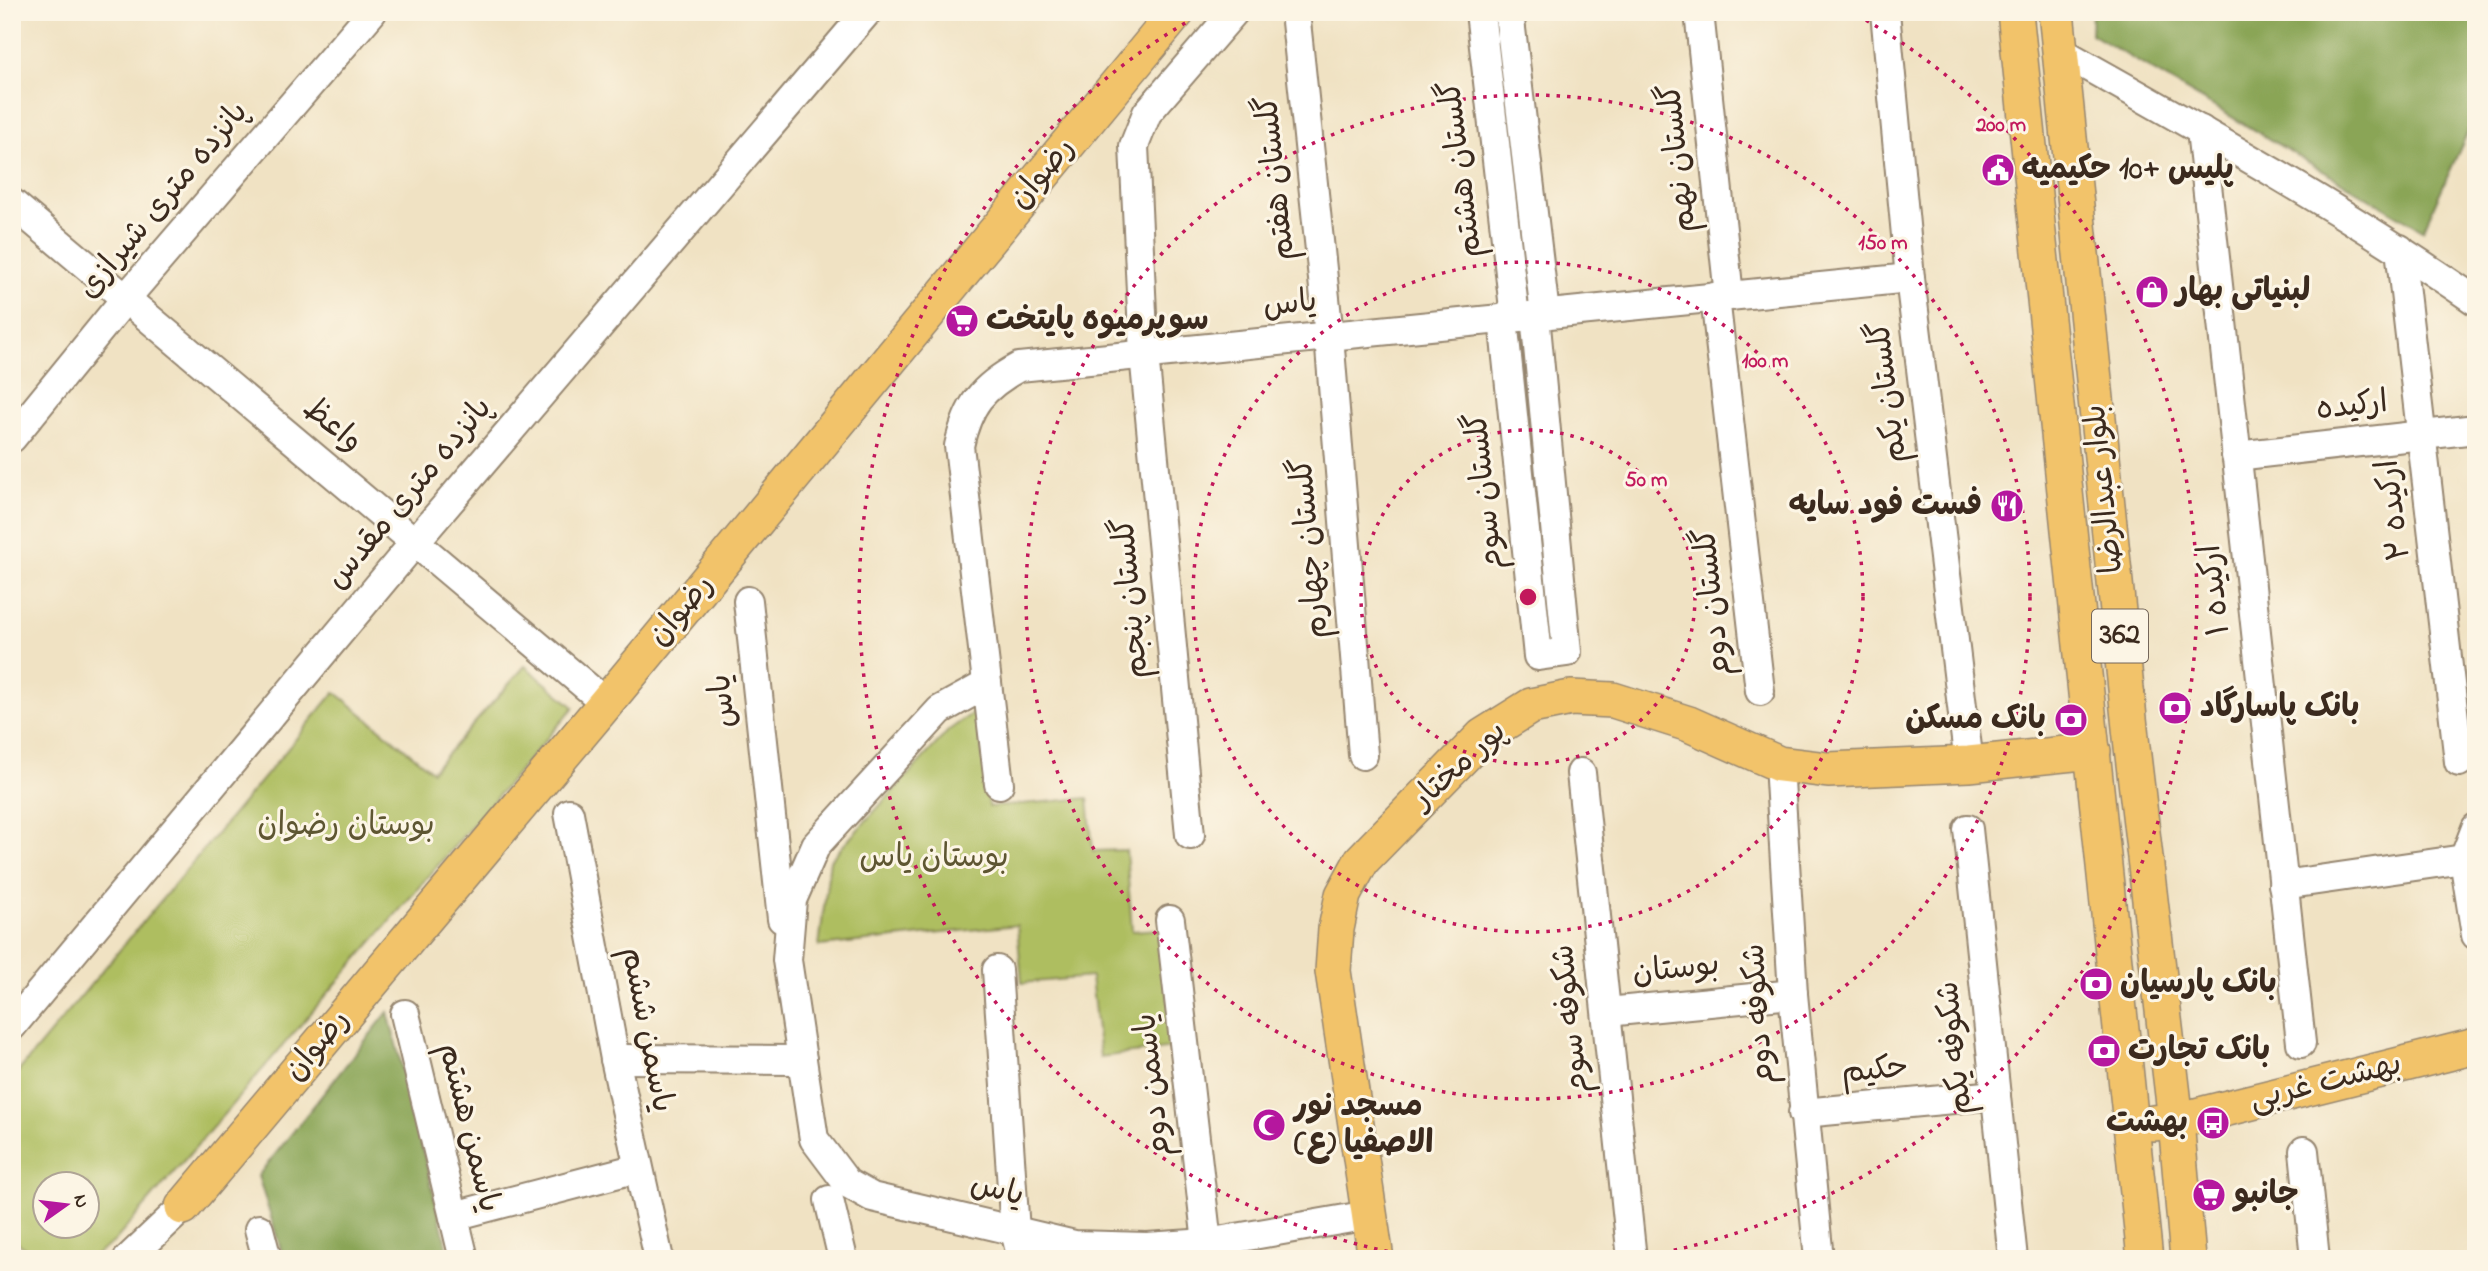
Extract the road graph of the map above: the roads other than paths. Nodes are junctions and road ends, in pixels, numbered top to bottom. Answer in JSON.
{"nodes":[{"id":1,"x":372,"y":12,"type":"edge"},
{"id":2,"x":867,"y":12,"type":"edge"},
{"id":3,"x":1177,"y":12,"type":"edge"},
{"id":4,"x":1234,"y":12,"type":"edge"},
{"id":5,"x":1296,"y":12,"type":"edge"},
{"id":6,"x":1480,"y":12,"type":"edge"},
{"id":7,"x":1509,"y":12,"type":"edge"},
{"id":8,"x":1699,"y":12,"type":"edge"},
{"id":9,"x":1885,"y":12,"type":"edge"},
{"id":10,"x":2015,"y":12,"type":"edge"},
{"id":11,"x":2056,"y":12,"type":"edge"},
{"id":12,"x":2060,"y":51,"type":"junction"},
{"id":13,"x":2201,"y":130,"type":"junction"},
{"id":14,"x":12,"y":203,"type":"edge"},
{"id":15,"x":2400,"y":249,"type":"junction"},
{"id":16,"x":1910,"y":278,"type":"junction"},
{"id":17,"x":1722,"y":296,"type":"junction"},
{"id":18,"x":126,"y":298,"type":"junction"},
{"id":19,"x":2476,"y":301,"type":"edge"},
{"id":20,"x":1524,"y":316,"type":"junction"},
{"id":21,"x":1329,"y":336,"type":"junction"},
{"id":22,"x":1144,"y":355,"type":"junction"},
{"id":23,"x":2476,"y":429,"type":"edge"},
{"id":24,"x":2421,"y":435,"type":"junction"},
{"id":25,"x":12,"y":438,"type":"edge"},
{"id":26,"x":2236,"y":456,"type":"junction"},
{"id":27,"x":415,"y":542,"type":"junction"},
{"id":28,"x":748,"y":601,"type":"dead end"},
{"id":29,"x":987,"y":684,"type":"junction"},
{"id":30,"x":1760,"y":691,"type":"dead end"},
{"id":31,"x":606,"y":703,"type":"junction"},
{"id":32,"x":2093,"y":751,"type":"junction"},
{"id":33,"x":1363,"y":755,"type":"dead end"},
{"id":34,"x":2459,"y":762,"type":"dead end"},
{"id":35,"x":1779,"y":764,"type":"junction"},
{"id":36,"x":1969,"y":764,"type":"junction"},
{"id":37,"x":1581,"y":773,"type":"dead end"},
{"id":38,"x":999,"y":784,"type":"dead end"},
{"id":39,"x":569,"y":813,"type":"dead end"},
{"id":40,"x":2476,"y":828,"type":"edge"},
{"id":41,"x":1968,"y":829,"type":"dead end"},
{"id":42,"x":1189,"y":835,"type":"dead end"},
{"id":43,"x":2464,"y":859,"type":"junction"},
{"id":44,"x":2283,"y":885,"type":"junction"},
{"id":45,"x":1170,"y":920,"type":"dead end"},
{"id":46,"x":2476,"y":935,"type":"edge"},
{"id":47,"x":787,"y":960,"type":"junction"},
{"id":48,"x":998,"y":970,"type":"dead end"},
{"id":49,"x":1793,"y":994,"type":"junction"},
{"id":50,"x":1606,"y":1012,"type":"junction"},
{"id":51,"x":405,"y":1014,"type":"dead end"},
{"id":52,"x":12,"y":1026,"type":"edge"},
{"id":53,"x":2301,"y":1044,"type":"dead end"},
{"id":54,"x":2476,"y":1046,"type":"edge"},
{"id":55,"x":615,"y":1059,"type":"junction"},
{"id":56,"x":802,"y":1060,"type":"junction"},
{"id":57,"x":1996,"y":1095,"type":"junction"},
{"id":58,"x":1803,"y":1113,"type":"junction"},
{"id":59,"x":2176,"y":1121,"type":"junction"},
{"id":60,"x":2132,"y":1125,"type":"junction"},
{"id":61,"x":2304,"y":1151,"type":"dead end"},
{"id":62,"x":638,"y":1168,"type":"junction"},
{"id":63,"x":829,"y":1200,"type":"dead end"},
{"id":64,"x":183,"y":1207,"type":"junction"},
{"id":65,"x":1369,"y":1215,"type":"junction"},
{"id":66,"x":454,"y":1216,"type":"junction"},
{"id":67,"x":259,"y":1229,"type":"dead end"},
{"id":68,"x":1015,"y":1231,"type":"junction"},
{"id":69,"x":1209,"y":1251,"type":"edge"},
{"id":70,"x":128,"y":1259,"type":"edge"},
{"id":71,"x":153,"y":1259,"type":"edge"},
{"id":72,"x":267,"y":1259,"type":"edge"},
{"id":73,"x":464,"y":1259,"type":"edge"},
{"id":74,"x":659,"y":1259,"type":"edge"},
{"id":75,"x":844,"y":1259,"type":"edge"},
{"id":76,"x":1022,"y":1259,"type":"edge"},
{"id":77,"x":1376,"y":1259,"type":"edge"},
{"id":78,"x":1632,"y":1259,"type":"edge"},
{"id":79,"x":1819,"y":1259,"type":"edge"},
{"id":80,"x":2013,"y":1259,"type":"edge"},
{"id":81,"x":2145,"y":1259,"type":"edge"},
{"id":82,"x":2188,"y":1259,"type":"edge"},
{"id":83,"x":2315,"y":1259,"type":"edge"}],
"edges":[{"from":1,"to":18,"type":"street","name":"پانزده متری شیرازی"},
{"from":2,"to":27,"type":"street","name":"پانزده متری مقدس"},
{"from":3,"to":31,"type":"main road","name":"رضوان"},
{"from":4,"to":22,"type":"street","name":"گلستان پنجم"},
{"from":5,"to":21,"type":"street","name":"گلستان هفتم"},
{"from":6,"to":20,"type":"street","name":"گلستان هشتم"},
{"from":7,"to":20,"type":"street","name":"گلستان هشتم"},
{"from":8,"to":17,"type":"street","name":"گلستان نهم"},
{"from":9,"to":16,"type":"street","name":"گلستان یکم"},
{"from":10,"to":32,"type":"main road","name":"بلوار عبدالرضا","number":"362"},
{"from":11,"to":12,"type":"main road","name":"بلوار عبدالرضا","number":"362"},
{"from":12,"to":13,"type":"street"},
{"from":12,"to":59,"type":"main road","name":"بلوار عبدالرضا","number":"362"},
{"from":13,"to":15,"type":"street"},
{"from":13,"to":26,"type":"street","name":"ارکیده ۱"},
{"from":14,"to":18,"type":"street","name":"واعظ"},
{"from":15,"to":19,"type":"street"},
{"from":15,"to":24,"type":"street","name":"ارکیده ۲"},
{"from":16,"to":17,"type":"street","name":"یاس"},
{"from":16,"to":36,"type":"street","name":"گلستان یکم"},
{"from":17,"to":20,"type":"street","name":"یاس"},
{"from":17,"to":30,"type":"street","name":"گلستان دوم"},
{"from":18,"to":25,"type":"street","name":"پانزده متری شیرازی"},
{"from":18,"to":27,"type":"street","name":"واعظ"},
{"from":20,"to":20,"type":"street","name":"گلستان سوم"},
{"from":20,"to":21,"type":"street","name":"یاس"},
{"from":21,"to":22,"type":"street","name":"یاس"},
{"from":21,"to":33,"type":"street","name":"گلستان چهارم"},
{"from":22,"to":29,"type":"street","name":"یاس"},
{"from":22,"to":42,"type":"street","name":"گلستان پنجم"},
{"from":23,"to":24,"type":"street","name":"ارکیده"},
{"from":24,"to":26,"type":"street","name":"ارکیده"},
{"from":24,"to":34,"type":"street","name":"ارکیده ۲"},
{"from":26,"to":44,"type":"street","name":"ارکیده ۱"},
{"from":27,"to":31,"type":"street","name":"واعظ"},
{"from":27,"to":52,"type":"street","name":"پانزده متری مقدس"},
{"from":28,"to":47,"type":"street","name":"یاس"},
{"from":29,"to":38,"type":"street","name":"یاس"},
{"from":29,"to":47,"type":"street","name":"یاس"},
{"from":31,"to":64,"type":"main road","name":"رضوان"},
{"from":32,"to":36,"type":"main road","name":"پور مختار"},
{"from":32,"to":60,"type":"main road","name":"بلوار عبدالرضا","number":"362"},
{"from":35,"to":36,"type":"main road","name":"پور مختار"},
{"from":35,"to":49,"type":"street","name":"شکوفه دوم"},
{"from":35,"to":65,"type":"main road","name":"پور مختار"},
{"from":37,"to":50,"type":"street","name":"شکوفه سوم"},
{"from":39,"to":55,"type":"street","name":"یاسمن ششم"},
{"from":40,"to":43,"type":"street"},
{"from":41,"to":57,"type":"street","name":"شکوفه یکم"},
{"from":43,"to":44,"type":"street"},
{"from":43,"to":46,"type":"street"},
{"from":44,"to":53,"type":"street","name":"ارکیده ۱"},
{"from":45,"to":69,"type":"street","name":"یاسمن دوم"},
{"from":47,"to":56,"type":"street","name":"یاس"},
{"from":48,"to":68,"type":"street"},
{"from":49,"to":50,"type":"street","name":"بوستان"},
{"from":49,"to":58,"type":"street","name":"شکوفه دوم"},
{"from":50,"to":78,"type":"street","name":"شکوفه سوم"},
{"from":51,"to":66,"type":"street","name":"یاسمن هشتم"},
{"from":54,"to":59,"type":"main road","name":"بهشت غربی"},
{"from":55,"to":56,"type":"street"},
{"from":55,"to":62,"type":"street","name":"یاسمن ششم"},
{"from":56,"to":68,"type":"street","name":"یاس"},
{"from":57,"to":58,"type":"street","name":"حکیم"},
{"from":57,"to":80,"type":"street","name":"شکوفه یکم"},
{"from":58,"to":79,"type":"street","name":"شکوفه دوم"},
{"from":59,"to":60,"type":"main road","name":"بهشت غربی"},
{"from":59,"to":82,"type":"main road","name":"بلوار عبدالرضا","number":"362"},
{"from":60,"to":81,"type":"main road","name":"بلوار عبدالرضا","number":"362"},
{"from":61,"to":83,"type":"street"},
{"from":62,"to":66,"type":"street"},
{"from":62,"to":74,"type":"street","name":"یاسمن ششم"},
{"from":63,"to":75,"type":"street"},
{"from":64,"to":70,"type":"street"},
{"from":64,"to":71,"type":"street"},
{"from":65,"to":69,"type":"street","name":"یاس"},
{"from":65,"to":77,"type":"main road","name":"پور مختار"},
{"from":66,"to":73,"type":"street","name":"یاسمن هشتم"},
{"from":67,"to":72,"type":"street"},
{"from":68,"to":69,"type":"street","name":"یاس"},
{"from":68,"to":76,"type":"street"}]}
